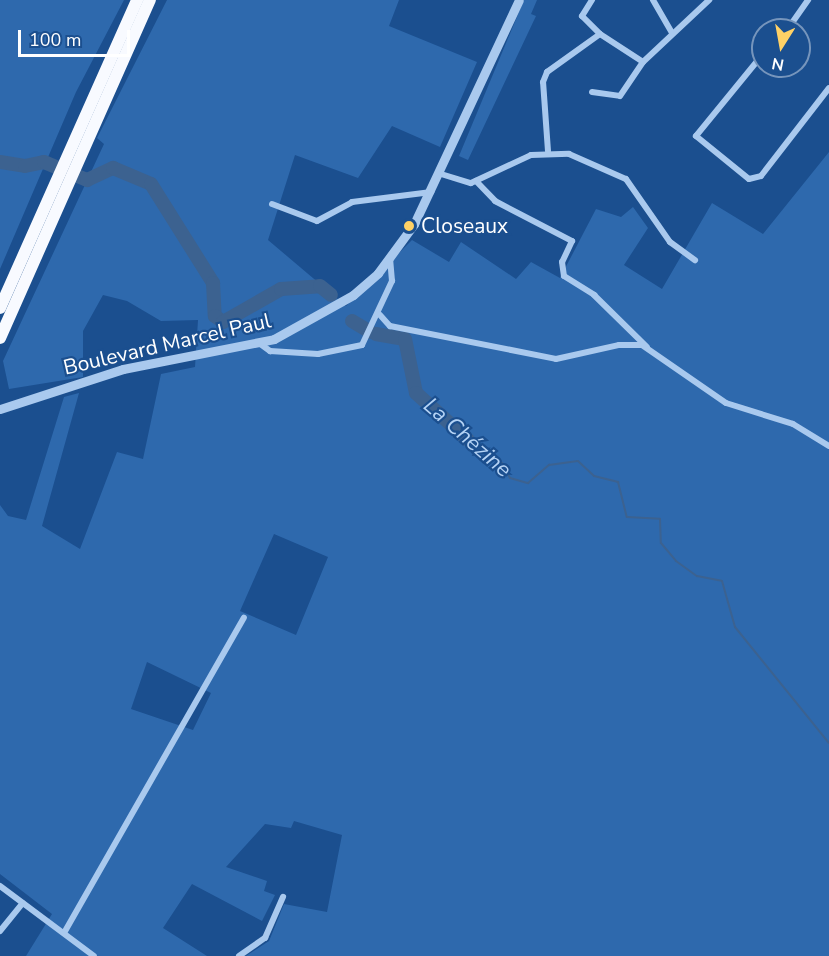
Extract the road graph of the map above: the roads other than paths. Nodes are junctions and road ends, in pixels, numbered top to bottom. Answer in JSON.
{"nodes":[{"id":1,"x":137,"y":0,"type":"edge"},
{"id":2,"x":150,"y":0,"type":"edge"},
{"id":3,"x":519,"y":0,"type":"edge"},
{"id":4,"x":592,"y":0,"type":"edge"},
{"id":5,"x":653,"y":0,"type":"edge"},
{"id":6,"x":709,"y":0,"type":"edge"},
{"id":7,"x":808,"y":0,"type":"edge"},
{"id":8,"x":795,"y":18,"type":"edge"},
{"id":9,"x":600,"y":34,"type":"junction"},
{"id":10,"x":673,"y":34,"type":"junction"},
{"id":11,"x":643,"y":62,"type":"junction"},
{"id":12,"x":751,"y":69,"type":"edge"},
{"id":13,"x":829,"y":88,"type":"edge"},
{"id":14,"x":592,"y":92,"type":"dead end"},
{"id":15,"x":548,"y":152,"type":"junction"},
{"id":16,"x":441,"y":174,"type":"junction"},
{"id":17,"x":476,"y":181,"type":"junction"},
{"id":18,"x":432,"y":192,"type":"junction"},
{"id":19,"x":272,"y":204,"type":"dead end"},
{"id":20,"x":390,"y":259,"type":"junction"},
{"id":21,"x":695,"y":260,"type":"dead end"},
{"id":22,"x":0,"y":308,"type":"edge"},
{"id":23,"x":380,"y":315,"type":"junction"},
{"id":24,"x":0,"y":338,"type":"edge"},
{"id":25,"x":259,"y":343,"type":"junction"},
{"id":26,"x":649,"y":348,"type":"junction"},
{"id":27,"x":0,"y":409,"type":"edge"},
{"id":28,"x":829,"y":446,"type":"edge"},
{"id":29,"x":244,"y":618,"type":"dead end"},
{"id":30,"x":0,"y":886,"type":"edge"},
{"id":31,"x":283,"y":897,"type":"dead end"},
{"id":32,"x":23,"y":903,"type":"junction"},
{"id":33,"x":0,"y":931,"type":"edge"},
{"id":34,"x":64,"y":933,"type":"junction"},
{"id":35,"x":94,"y":956,"type":"edge"},
{"id":36,"x":239,"y":956,"type":"edge"}],
"edges":[{"from":1,"to":22,"type":"highway"},
{"from":2,"to":24,"type":"highway"},
{"from":3,"to":16,"type":"street","name":"Boulevard Marcel Paul"},
{"from":4,"to":9,"type":"street"},
{"from":5,"to":10,"type":"street"},
{"from":6,"to":10,"type":"street"},
{"from":7,"to":8,"type":"street"},
{"from":9,"to":11,"type":"street"},
{"from":9,"to":15,"type":"street"},
{"from":10,"to":11,"type":"street"},
{"from":11,"to":14,"type":"street"},
{"from":12,"to":13,"type":"street"},
{"from":15,"to":17,"type":"street"},
{"from":15,"to":21,"type":"street"},
{"from":16,"to":17,"type":"street"},
{"from":16,"to":18,"type":"street","name":"Boulevard Marcel Paul"},
{"from":17,"to":26,"type":"street"},
{"from":18,"to":19,"type":"street"},
{"from":18,"to":20,"type":"street","name":"Boulevard Marcel Paul"},
{"from":20,"to":23,"type":"street"},
{"from":20,"to":25,"type":"street","name":"Boulevard Marcel Paul"},
{"from":23,"to":25,"type":"street"},
{"from":23,"to":26,"type":"street"},
{"from":25,"to":27,"type":"street","name":"Boulevard Marcel Paul"},
{"from":26,"to":28,"type":"street"},
{"from":29,"to":34,"type":"street"},
{"from":30,"to":32,"type":"street"},
{"from":31,"to":36,"type":"street"},
{"from":32,"to":33,"type":"street"},
{"from":32,"to":34,"type":"street"},
{"from":34,"to":35,"type":"street"}]}
